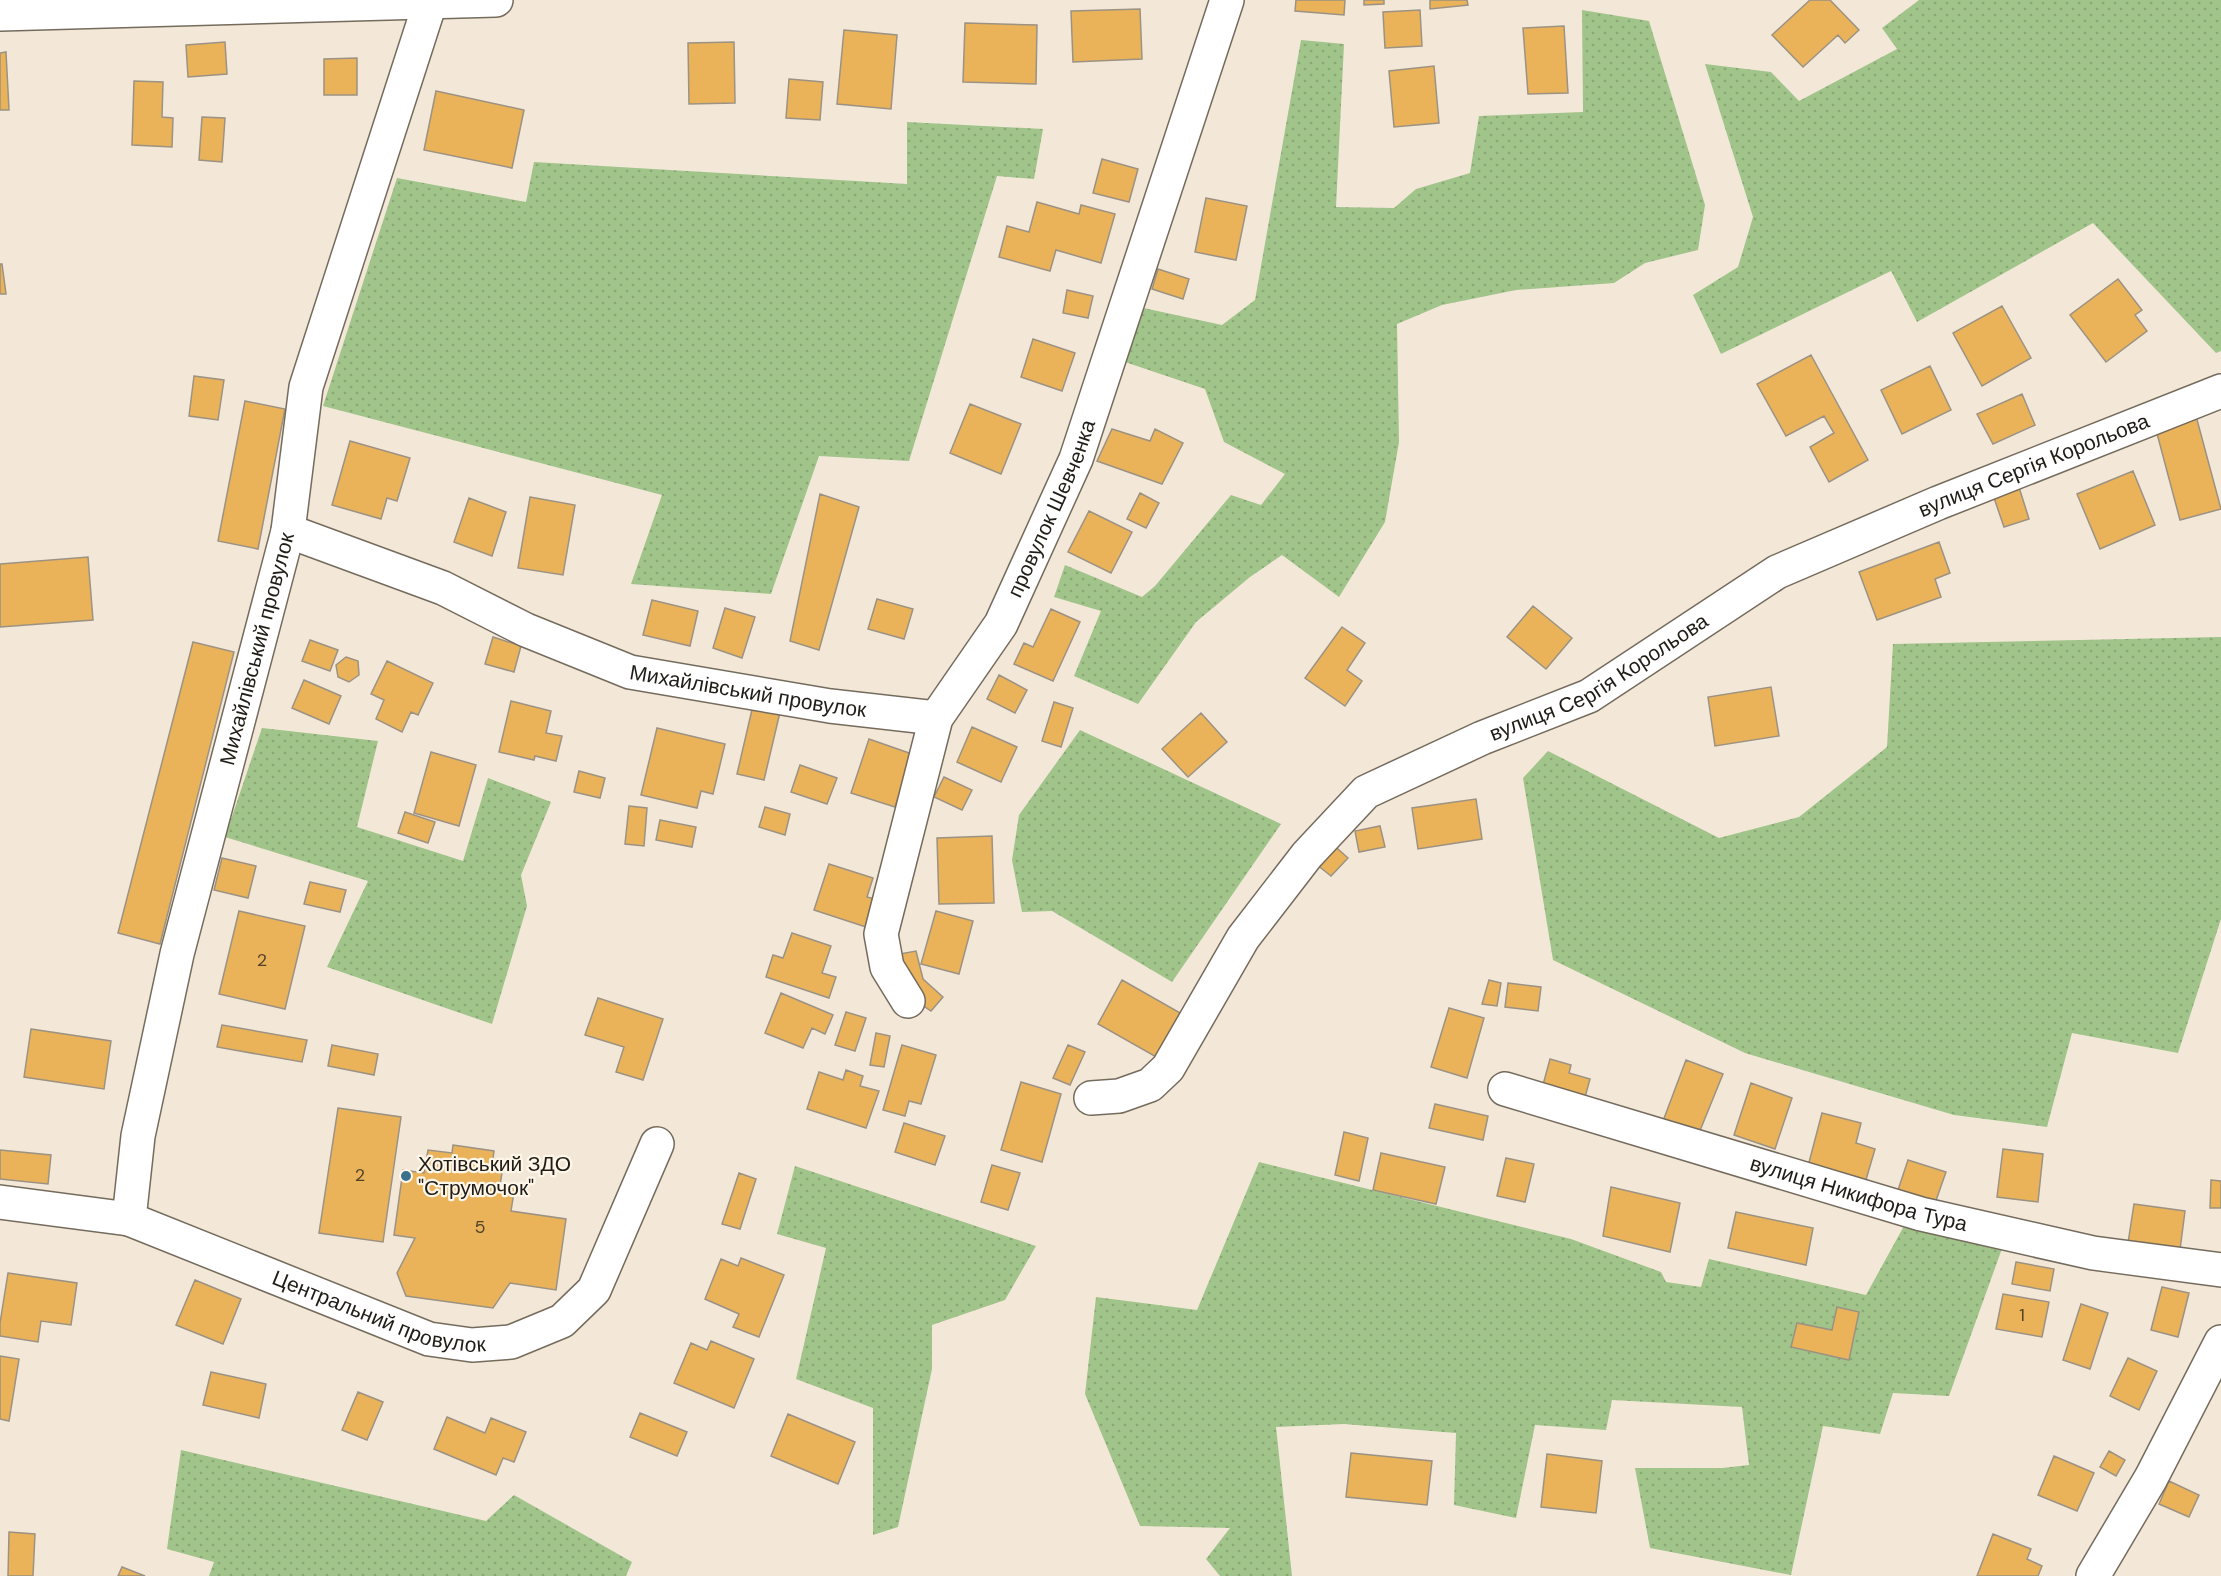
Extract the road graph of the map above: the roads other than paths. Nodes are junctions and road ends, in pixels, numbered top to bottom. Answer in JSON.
{"nodes":[{"id":1,"x":496,"y":0,"type":"edge"},
{"id":2,"x":1227,"y":0,"type":"edge"},
{"id":3,"x":430,"y":3,"type":"junction"},
{"id":4,"x":0,"y":15,"type":"edge"},
{"id":5,"x":2221,"y":391,"type":"edge"},
{"id":6,"x":288,"y":531,"type":"junction"},
{"id":7,"x":936,"y":718,"type":"junction"},
{"id":8,"x":908,"y":1001,"type":"dead end"},
{"id":9,"x":1505,"y":1089,"type":"dead end"},
{"id":10,"x":1091,"y":1098,"type":"dead end"},
{"id":11,"x":657,"y":1144,"type":"dead end"},
{"id":12,"x":0,"y":1202,"type":"edge"},
{"id":13,"x":129,"y":1219,"type":"junction"},
{"id":14,"x":2221,"y":1270,"type":"edge"},
{"id":15,"x":2221,"y":1342,"type":"edge"},
{"id":16,"x":2093,"y":1576,"type":"edge"}],
"edges":[{"from":1,"to":3,"type":"street"},
{"from":2,"to":7,"type":"street","name":"провулок Шевченка"},
{"from":3,"to":4,"type":"street"},
{"from":3,"to":6,"type":"street"},
{"from":5,"to":10,"type":"street","name":"вулиця Сергія Корольова"},
{"from":6,"to":7,"type":"street","name":"Михайлівський провулок"},
{"from":6,"to":13,"type":"street","name":"Михайлівський провулок"},
{"from":7,"to":8,"type":"street","name":"провулок Шевченка"},
{"from":9,"to":14,"type":"street","name":"вулиця Никифора Тура"},
{"from":11,"to":13,"type":"street","name":"Центральний провулок"},
{"from":12,"to":13,"type":"street","name":"Центральний провулок"},
{"from":15,"to":16,"type":"street"}]}
